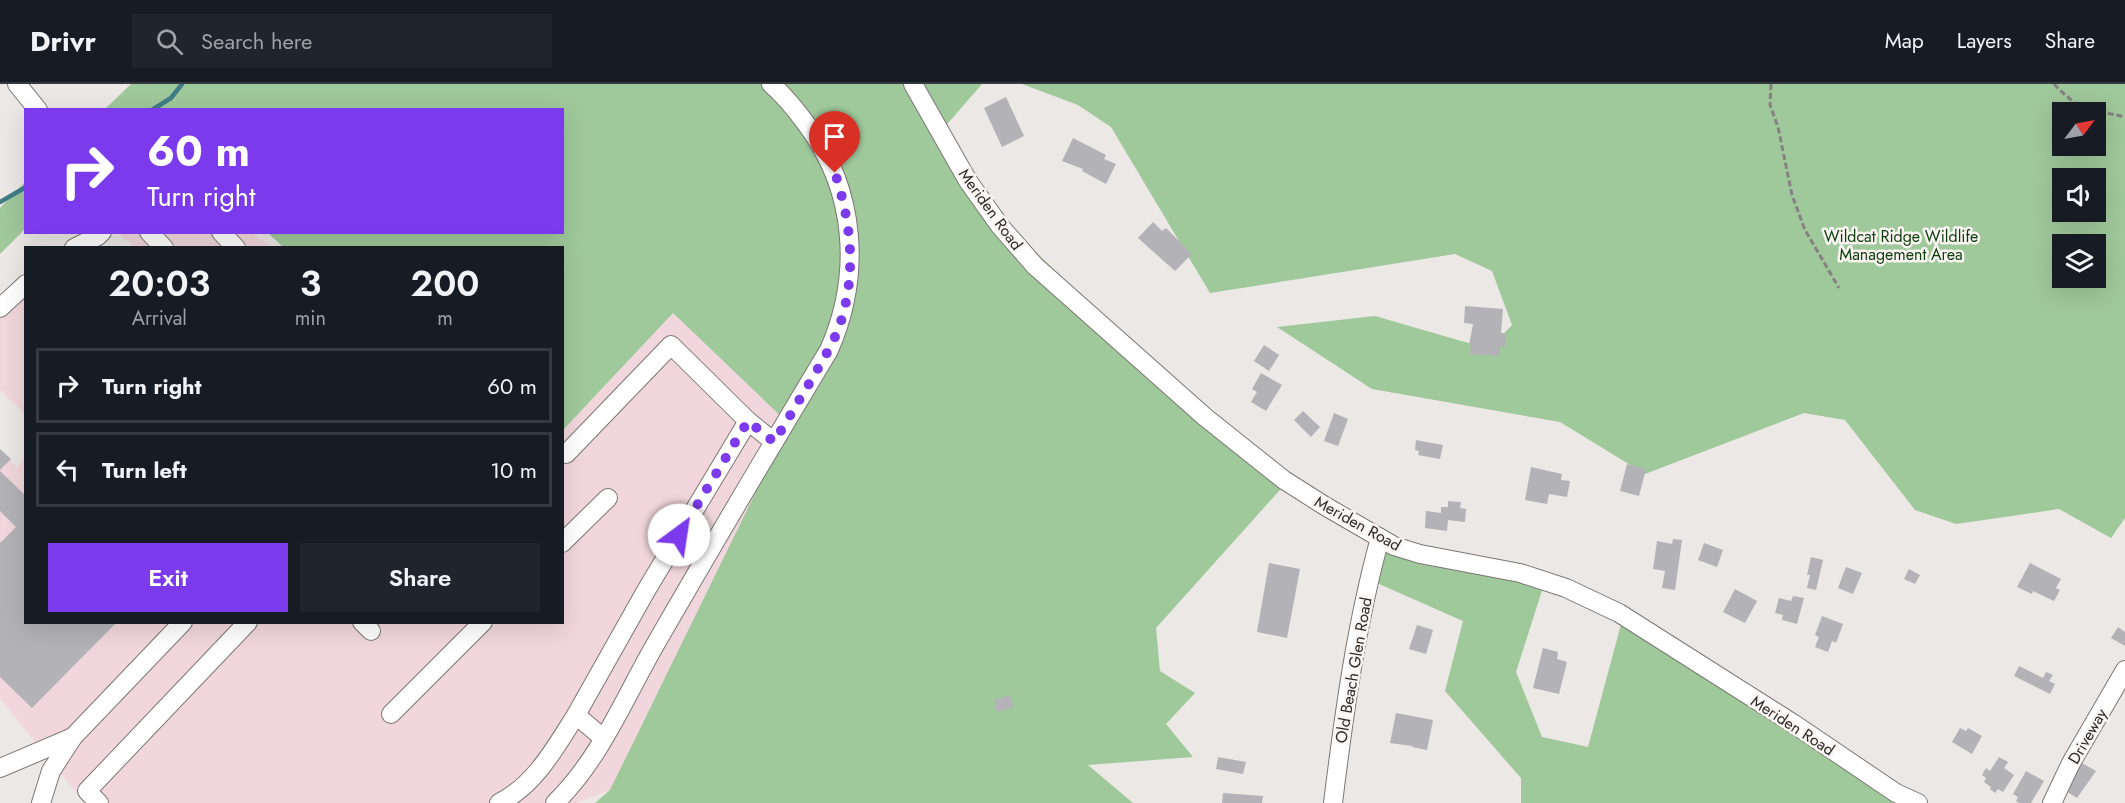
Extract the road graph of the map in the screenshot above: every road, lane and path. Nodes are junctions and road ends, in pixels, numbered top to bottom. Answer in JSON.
{"nodes":[{"id":1,"x":17,"y":84,"type":"edge"},
{"id":2,"x":771,"y":84,"type":"edge"},
{"id":3,"x":913,"y":84,"type":"edge"},
{"id":4,"x":1771,"y":84,"type":"edge"},
{"id":5,"x":2054,"y":84,"type":"edge"},
{"id":6,"x":36,"y":108,"type":"edge"},
{"id":7,"x":2125,"y":117,"type":"edge"},
{"id":8,"x":100,"y":234,"type":"edge"},
{"id":9,"x":152,"y":234,"type":"edge"},
{"id":10,"x":223,"y":234,"type":"edge"},
{"id":11,"x":78,"y":246,"type":"edge"},
{"id":12,"x":162,"y":246,"type":"edge"},
{"id":13,"x":234,"y":246,"type":"edge"},
{"id":14,"x":24,"y":286,"type":"edge"},
{"id":15,"x":1839,"y":288,"type":"dead end"},
{"id":16,"x":0,"y":308,"type":"edge"},
{"id":17,"x":748,"y":421,"type":"junction"},
{"id":18,"x":774,"y":442,"type":"junction"},
{"id":19,"x":566,"y":454,"type":"dead end"},
{"id":20,"x":608,"y":498,"type":"dead end"},
{"id":21,"x":1380,"y":538,"type":"junction"},
{"id":22,"x":564,"y":541,"type":"edge"},
{"id":23,"x":181,"y":624,"type":"edge"},
{"id":24,"x":246,"y":624,"type":"edge"},
{"id":25,"x":481,"y":624,"type":"edge"},
{"id":26,"x":2125,"y":670,"type":"edge"},
{"id":27,"x":391,"y":714,"type":"dead end"},
{"id":28,"x":576,"y":715,"type":"junction"},
{"id":29,"x":73,"y":737,"type":"junction"},
{"id":30,"x":603,"y":738,"type":"junction"},
{"id":31,"x":0,"y":768,"type":"edge"},
{"id":32,"x":41,"y":803,"type":"edge"},
{"id":33,"x":99,"y":803,"type":"edge"},
{"id":34,"x":499,"y":803,"type":"edge"},
{"id":35,"x":555,"y":803,"type":"edge"},
{"id":36,"x":1333,"y":803,"type":"edge"},
{"id":37,"x":1918,"y":803,"type":"edge"},
{"id":38,"x":2052,"y":803,"type":"edge"}],
"edges":[{"from":1,"to":6,"type":"street"},
{"from":2,"to":18,"type":"street"},
{"from":3,"to":21,"type":"street","name":"Meriden Road"},
{"from":4,"to":15,"type":"path"},
{"from":5,"to":7,"type":"path"},
{"from":8,"to":11,"type":"street"},
{"from":9,"to":12,"type":"street"},
{"from":10,"to":13,"type":"street"},
{"from":14,"to":16,"type":"street"},
{"from":17,"to":18,"type":"street"},
{"from":17,"to":19,"type":"street"},
{"from":17,"to":28,"type":"street"},
{"from":18,"to":30,"type":"street"},
{"from":20,"to":22,"type":"street"},
{"from":21,"to":36,"type":"street","name":"Old Beach Glen Road"},
{"from":21,"to":37,"type":"street","name":"Meriden Road"},
{"from":23,"to":29,"type":"street"},
{"from":24,"to":33,"type":"street"},
{"from":25,"to":27,"type":"street"},
{"from":26,"to":38,"type":"street","name":"Driveway"},
{"from":28,"to":30,"type":"street"},
{"from":28,"to":34,"type":"street"},
{"from":29,"to":31,"type":"street"},
{"from":29,"to":32,"type":"street"},
{"from":30,"to":35,"type":"street"}]}
